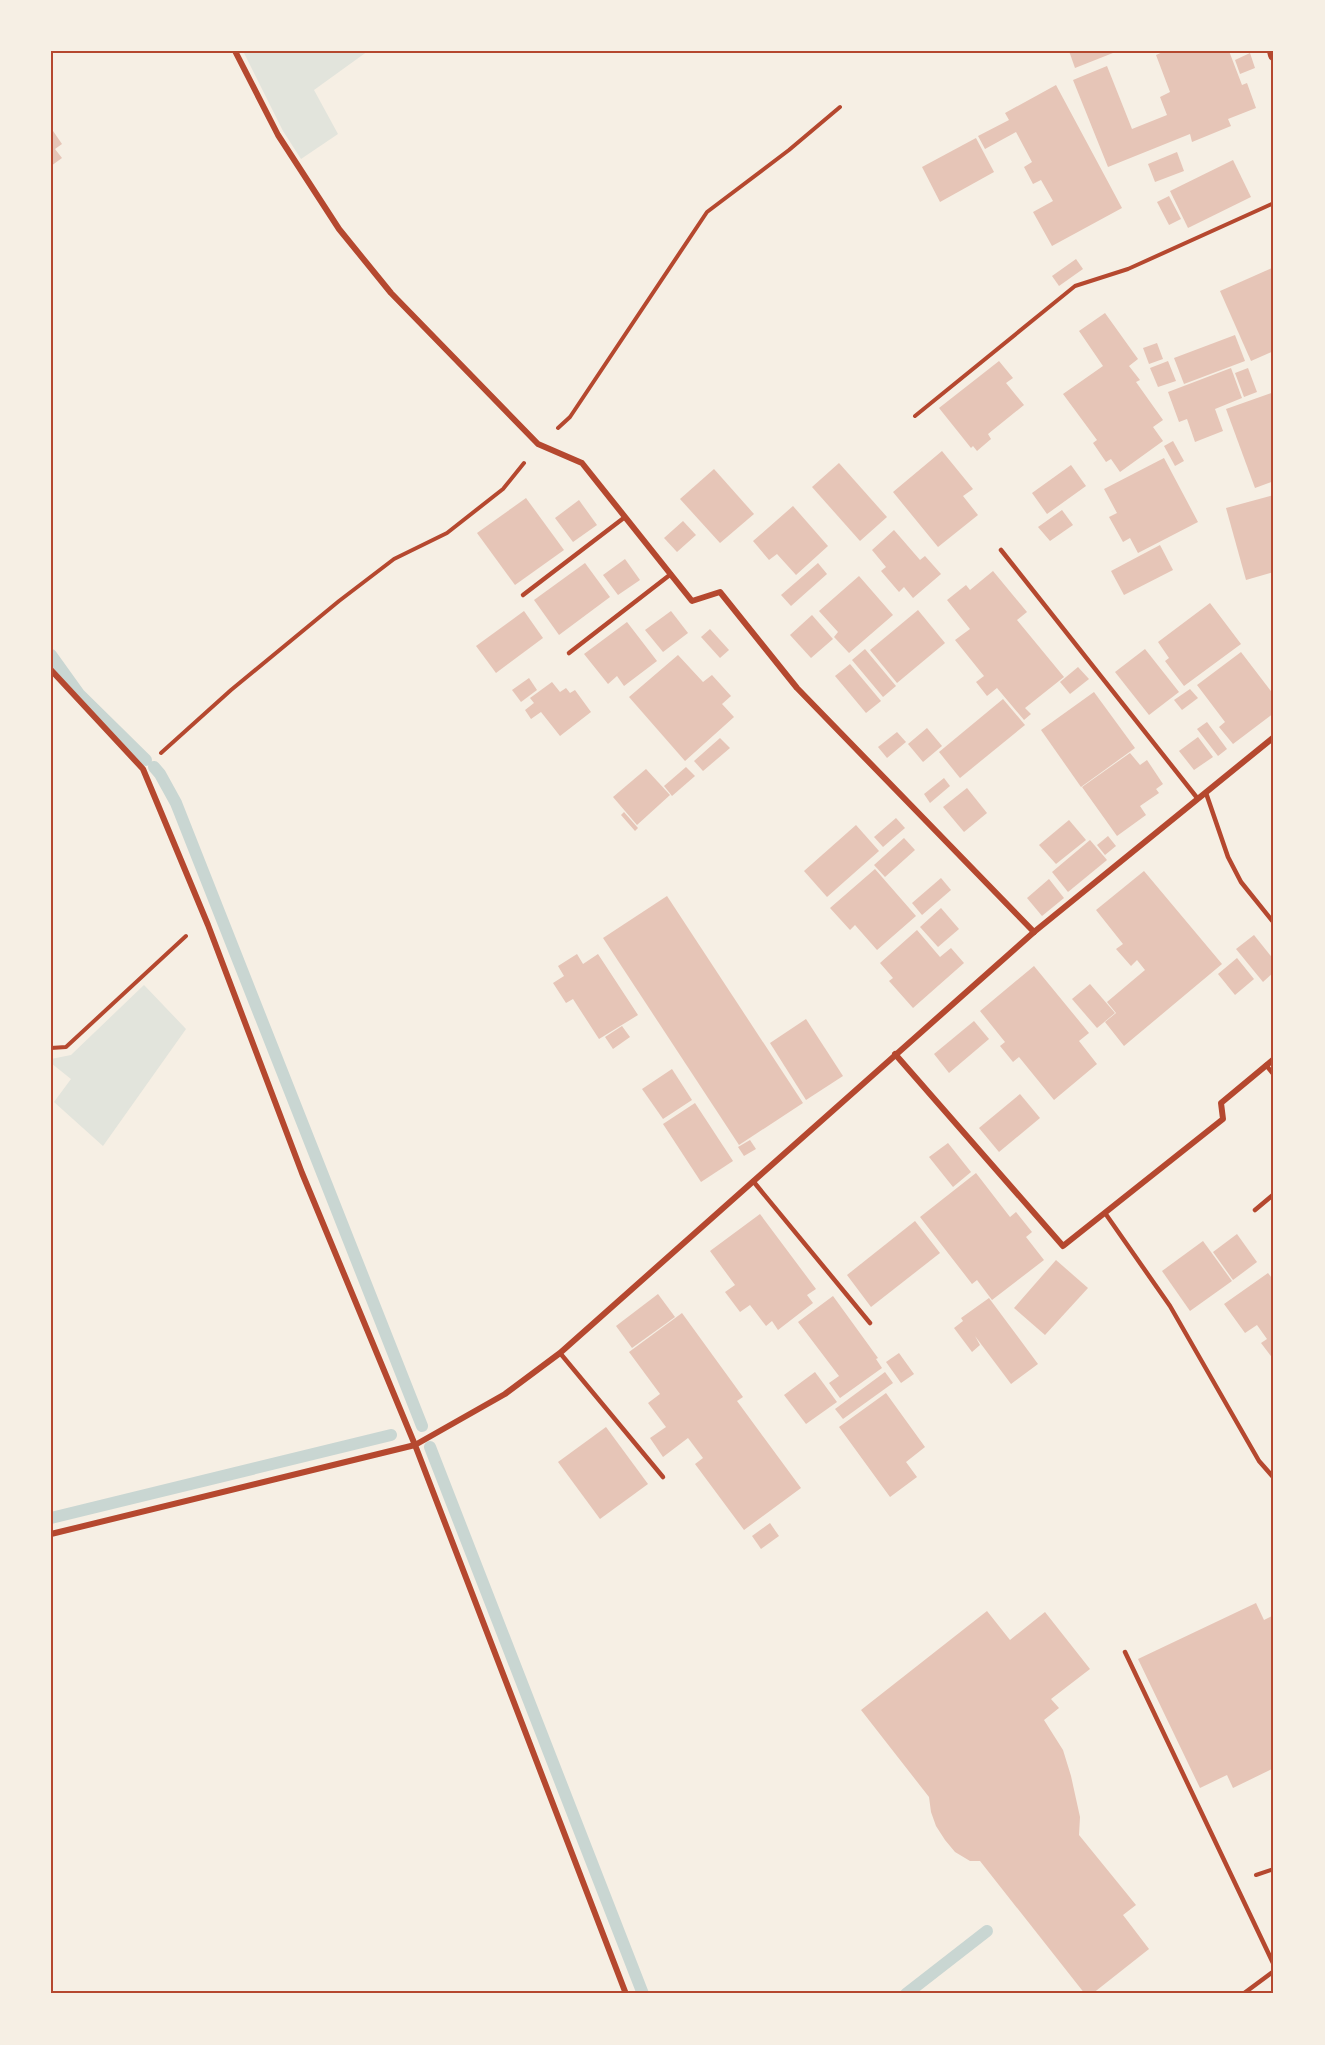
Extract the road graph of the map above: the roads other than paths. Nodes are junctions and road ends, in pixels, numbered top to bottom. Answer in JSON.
{"nodes":[{"id":1,"x":235,"y":51,"type":"edge"},
{"id":2,"x":625,"y":517,"type":"junction"},
{"id":3,"x":1001,"y":550,"type":"dead end"},
{"id":4,"x":671,"y":574,"type":"junction"},
{"id":5,"x":523,"y":595,"type":"dead end"},
{"id":6,"x":568,"y":653,"type":"dead end"},
{"id":7,"x":51,"y":669,"type":"edge"},
{"id":8,"x":1274,"y":737,"type":"edge"},
{"id":9,"x":1206,"y":793,"type":"junction"},
{"id":10,"x":1198,"y":799,"type":"junction"},
{"id":11,"x":1274,"y":923,"type":"edge"},
{"id":12,"x":1034,"y":933,"type":"junction"},
{"id":13,"x":895,"y":1054,"type":"junction"},
{"id":14,"x":1274,"y":1059,"type":"edge"},
{"id":15,"x":1266,"y":1065,"type":"junction"},
{"id":16,"x":1274,"y":1076,"type":"edge"},
{"id":17,"x":753,"y":1181,"type":"junction"},
{"id":18,"x":1274,"y":1194,"type":"edge"},
{"id":19,"x":1255,"y":1210,"type":"dead end"},
{"id":20,"x":1105,"y":1213,"type":"junction"},
{"id":21,"x":870,"y":1323,"type":"dead end"},
{"id":22,"x":560,"y":1353,"type":"junction"},
{"id":23,"x":415,"y":1445,"type":"junction"},
{"id":24,"x":663,"y":1478,"type":"dead end"},
{"id":25,"x":1274,"y":1478,"type":"edge"},
{"id":26,"x":51,"y":1534,"type":"edge"},
{"id":27,"x":1125,"y":1652,"type":"dead end"},
{"id":28,"x":1274,"y":1965,"type":"edge"},
{"id":29,"x":1274,"y":1971,"type":"edge"},
{"id":30,"x":626,"y":1994,"type":"edge"},
{"id":31,"x":1243,"y":1994,"type":"edge"}],
"edges":[{"from":1,"to":2,"type":"street"},
{"from":2,"to":4,"type":"street"},
{"from":2,"to":5,"type":"lane"},
{"from":3,"to":10,"type":"lane"},
{"from":4,"to":6,"type":"lane"},
{"from":4,"to":12,"type":"street"},
{"from":7,"to":23,"type":"street"},
{"from":8,"to":9,"type":"street"},
{"from":9,"to":10,"type":"street"},
{"from":9,"to":11,"type":"lane"},
{"from":10,"to":12,"type":"street"},
{"from":12,"to":13,"type":"street"},
{"from":13,"to":17,"type":"street"},
{"from":13,"to":20,"type":"street"},
{"from":14,"to":15,"type":"street"},
{"from":15,"to":16,"type":"lane"},
{"from":15,"to":20,"type":"street"},
{"from":17,"to":21,"type":"lane"},
{"from":17,"to":22,"type":"street"},
{"from":18,"to":19,"type":"lane"},
{"from":20,"to":25,"type":"lane"},
{"from":22,"to":23,"type":"street"},
{"from":22,"to":24,"type":"lane"},
{"from":23,"to":26,"type":"street"},
{"from":23,"to":30,"type":"street"},
{"from":27,"to":28,"type":"lane"},
{"from":29,"to":31,"type":"lane"}]}
